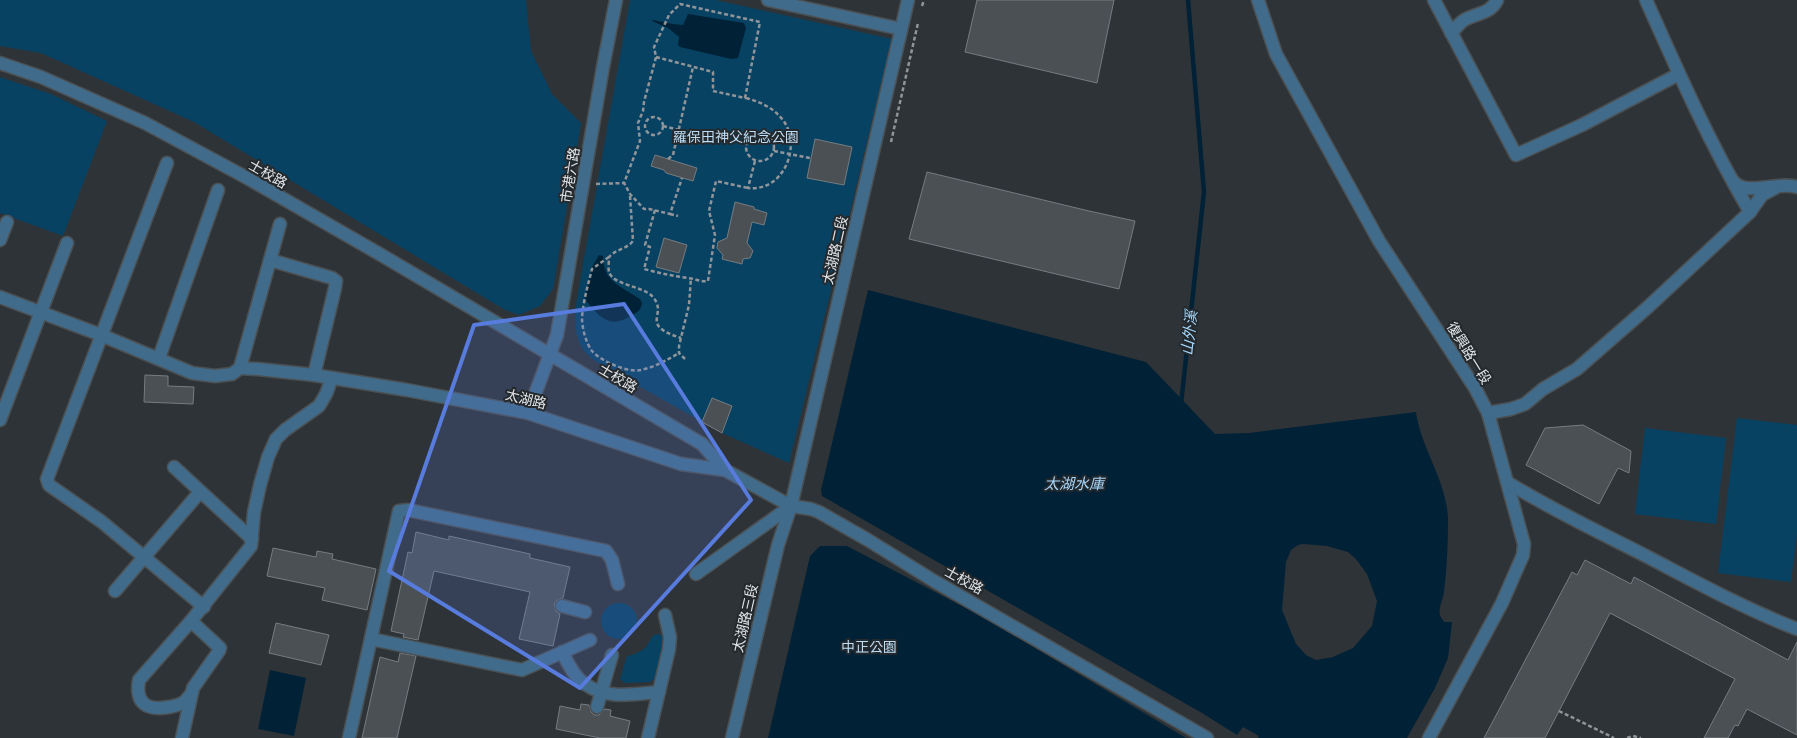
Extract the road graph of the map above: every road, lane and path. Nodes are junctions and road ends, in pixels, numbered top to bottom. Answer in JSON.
{"nodes":[{"id":1,"x":616,"y":0,"type":"edge"},
{"id":2,"x":768,"y":0,"type":"edge"},
{"id":3,"x":908,"y":0,"type":"edge"},
{"id":4,"x":924,"y":0,"type":"edge"},
{"id":5,"x":1258,"y":0,"type":"edge"},
{"id":6,"x":1434,"y":0,"type":"edge"},
{"id":7,"x":1497,"y":0,"type":"edge"},
{"id":8,"x":1646,"y":0,"type":"edge"},
{"id":9,"x":922,"y":9,"type":"dead end"},
{"id":10,"x":919,"y":19,"type":"dead end"},
{"id":11,"x":901,"y":28,"type":"junction"},
{"id":12,"x":1451,"y":33,"type":"junction"},
{"id":13,"x":656,"y":58,"type":"junction"},
{"id":14,"x":0,"y":63,"type":"edge"},
{"id":15,"x":693,"y":67,"type":"junction"},
{"id":16,"x":1679,"y":74,"type":"junction"},
{"id":17,"x":745,"y":98,"type":"junction"},
{"id":18,"x":663,"y":126,"type":"junction"},
{"id":19,"x":679,"y":130,"type":"junction"},
{"id":20,"x":889,"y":149,"type":"dead end"},
{"id":21,"x":774,"y":151,"type":"junction"},
{"id":22,"x":790,"y":154,"type":"junction"},
{"id":23,"x":810,"y":158,"type":"dead end"},
{"id":24,"x":668,"y":159,"type":"dead end"},
{"id":25,"x":755,"y":161,"type":"junction"},
{"id":26,"x":167,"y":163,"type":"dead end"},
{"id":27,"x":1730,"y":177,"type":"junction"},
{"id":28,"x":682,"y":178,"type":"dead end"},
{"id":29,"x":624,"y":182,"type":"junction"},
{"id":30,"x":592,"y":184,"type":"dead end"},
{"id":31,"x":1782,"y":185,"type":"junction"},
{"id":32,"x":1797,"y":187,"type":"edge"},
{"id":33,"x":748,"y":188,"type":"junction"},
{"id":34,"x":218,"y":190,"type":"dead end"},
{"id":35,"x":630,"y":194,"type":"junction"},
{"id":36,"x":655,"y":210,"type":"junction"},
{"id":37,"x":1750,"y":212,"type":"junction"},
{"id":38,"x":670,"y":214,"type":"junction"},
{"id":39,"x":678,"y":216,"type":"dead end"},
{"id":40,"x":7,"y":222,"type":"dead end"},
{"id":41,"x":280,"y":224,"type":"dead end"},
{"id":42,"x":0,"y":240,"type":"edge"},
{"id":43,"x":67,"y":243,"type":"dead end"},
{"id":44,"x":609,"y":256,"type":"junction"},
{"id":45,"x":270,"y":260,"type":"junction"},
{"id":46,"x":691,"y":278,"type":"junction"},
{"id":47,"x":0,"y":297,"type":"edge"},
{"id":48,"x":40,"y":313,"type":"junction"},
{"id":49,"x":101,"y":335,"type":"junction"},
{"id":50,"x":681,"y":338,"type":"junction"},
{"id":51,"x":679,"y":353,"type":"junction"},
{"id":52,"x":549,"y":354,"type":"junction"},
{"id":53,"x":159,"y":358,"type":"junction"},
{"id":54,"x":685,"y":359,"type":"dead end"},
{"id":55,"x":240,"y":368,"type":"junction"},
{"id":56,"x":314,"y":375,"type":"junction"},
{"id":57,"x":332,"y":378,"type":"junction"},
{"id":58,"x":528,"y":413,"type":"junction"},
{"id":59,"x":1488,"y":413,"type":"junction"},
{"id":60,"x":0,"y":420,"type":"edge"},
{"id":61,"x":174,"y":468,"type":"dead end"},
{"id":62,"x":725,"y":470,"type":"junction"},
{"id":63,"x":1507,"y":482,"type":"junction"},
{"id":64,"x":200,"y":492,"type":"junction"},
{"id":65,"x":791,"y":506,"type":"junction"},
{"id":66,"x":252,"y":539,"type":"junction"},
{"id":67,"x":144,"y":557,"type":"junction"},
{"id":68,"x":696,"y":574,"type":"dead end"},
{"id":69,"x":618,"y":584,"type":"dead end"},
{"id":70,"x":115,"y":591,"type":"dead end"},
{"id":71,"x":562,"y":606,"type":"dead end"},
{"id":72,"x":204,"y":607,"type":"junction"},
{"id":73,"x":585,"y":612,"type":"dead end"},
{"id":74,"x":665,"y":615,"type":"dead end"},
{"id":75,"x":191,"y":622,"type":"junction"},
{"id":76,"x":1797,"y":629,"type":"edge"},
{"id":77,"x":371,"y":639,"type":"junction"},
{"id":78,"x":590,"y":640,"type":"dead end"},
{"id":79,"x":562,"y":652,"type":"junction"},
{"id":80,"x":612,"y":655,"type":"dead end"},
{"id":81,"x":601,"y":692,"type":"junction"},
{"id":82,"x":659,"y":692,"type":"junction"},
{"id":83,"x":192,"y":694,"type":"junction"},
{"id":84,"x":597,"y":707,"type":"dead end"},
{"id":85,"x":1559,"y":711,"type":"dead end"},
{"id":86,"x":182,"y":738,"type":"edge"},
{"id":87,"x":349,"y":738,"type":"edge"},
{"id":88,"x":648,"y":738,"type":"edge"},
{"id":89,"x":732,"y":738,"type":"edge"},
{"id":90,"x":1207,"y":738,"type":"edge"},
{"id":91,"x":1429,"y":738,"type":"edge"},
{"id":92,"x":1614,"y":738,"type":"edge"},
{"id":93,"x":1627,"y":738,"type":"edge"},
{"id":94,"x":1640,"y":738,"type":"edge"}],
"edges":[{"from":1,"to":52,"type":"street","name":"市港六路"},
{"from":2,"to":11,"type":"street"},
{"from":3,"to":11,"type":"street","name":"太湖路二段"},
{"from":4,"to":9,"type":"path"},
{"from":5,"to":59,"type":"street","name":"復興路一段"},
{"from":6,"to":12,"type":"street"},
{"from":7,"to":12,"type":"street"},
{"from":8,"to":16,"type":"street"},
{"from":10,"to":20,"type":"path"},
{"from":11,"to":65,"type":"street","name":"太湖路二段"},
{"from":12,"to":16,"type":"street"},
{"from":13,"to":15,"type":"path"},
{"from":13,"to":17,"type":"path"},
{"from":13,"to":29,"type":"path"},
{"from":14,"to":52,"type":"street","name":"士校路"},
{"from":15,"to":17,"type":"path"},
{"from":15,"to":19,"type":"path"},
{"from":16,"to":27,"type":"street"},
{"from":17,"to":22,"type":"path"},
{"from":18,"to":18,"type":"path"},
{"from":18,"to":19,"type":"path"},
{"from":19,"to":24,"type":"path"},
{"from":21,"to":22,"type":"path"},
{"from":21,"to":25,"type":"path"},
{"from":21,"to":25,"type":"path"},
{"from":22,"to":23,"type":"path"},
{"from":22,"to":33,"type":"path"},
{"from":25,"to":33,"type":"path"},
{"from":26,"to":49,"type":"street"},
{"from":27,"to":31,"type":"street"},
{"from":27,"to":37,"type":"street"},
{"from":28,"to":38,"type":"path"},
{"from":29,"to":30,"type":"path"},
{"from":29,"to":35,"type":"path"},
{"from":31,"to":32,"type":"street"},
{"from":31,"to":37,"type":"street"},
{"from":33,"to":46,"type":"path"},
{"from":34,"to":53,"type":"street"},
{"from":35,"to":36,"type":"path"},
{"from":35,"to":44,"type":"path"},
{"from":36,"to":38,"type":"path"},
{"from":36,"to":46,"type":"path"},
{"from":37,"to":59,"type":"street"},
{"from":38,"to":39,"type":"path"},
{"from":40,"to":42,"type":"street"},
{"from":41,"to":45,"type":"street"},
{"from":43,"to":48,"type":"street"},
{"from":44,"to":50,"type":"path"},
{"from":44,"to":51,"type":"path"},
{"from":45,"to":55,"type":"street"},
{"from":45,"to":56,"type":"street"},
{"from":46,"to":50,"type":"path"},
{"from":47,"to":48,"type":"street"},
{"from":48,"to":49,"type":"street"},
{"from":48,"to":60,"type":"street"},
{"from":49,"to":53,"type":"street"},
{"from":49,"to":67,"type":"street"},
{"from":50,"to":51,"type":"path"},
{"from":51,"to":54,"type":"path"},
{"from":52,"to":58,"type":"street","name":"市港六路"},
{"from":52,"to":62,"type":"street","name":"士校路"},
{"from":53,"to":55,"type":"street"},
{"from":55,"to":56,"type":"street","name":"太湖路"},
{"from":56,"to":57,"type":"street","name":"太湖路"},
{"from":57,"to":58,"type":"street","name":"太湖路"},
{"from":57,"to":66,"type":"street"},
{"from":58,"to":62,"type":"street","name":"太湖路"},
{"from":59,"to":63,"type":"street","name":"復興路一段"},
{"from":61,"to":64,"type":"street"},
{"from":62,"to":65,"type":"street","name":"士校路"},
{"from":63,"to":76,"type":"street"},
{"from":63,"to":91,"type":"street","name":"復興路一段"},
{"from":64,"to":66,"type":"street"},
{"from":64,"to":67,"type":"street"},
{"from":65,"to":68,"type":"street"},
{"from":65,"to":89,"type":"street","name":"太湖路三段"},
{"from":65,"to":90,"type":"street","name":"士校路"},
{"from":66,"to":72,"type":"street"},
{"from":67,"to":70,"type":"street"},
{"from":67,"to":72,"type":"street"},
{"from":69,"to":77,"type":"street"},
{"from":71,"to":73,"type":"street"},
{"from":72,"to":75,"type":"street"},
{"from":74,"to":82,"type":"street"},
{"from":75,"to":83,"type":"street"},
{"from":75,"to":83,"type":"street"},
{"from":77,"to":79,"type":"street"},
{"from":77,"to":87,"type":"street"},
{"from":78,"to":79,"type":"street"},
{"from":79,"to":81,"type":"street"},
{"from":80,"to":81,"type":"street"},
{"from":81,"to":82,"type":"street"},
{"from":81,"to":84,"type":"street"},
{"from":82,"to":88,"type":"street"},
{"from":83,"to":86,"type":"street"},
{"from":85,"to":92,"type":"path"},
{"from":93,"to":94,"type":"path"}]}
